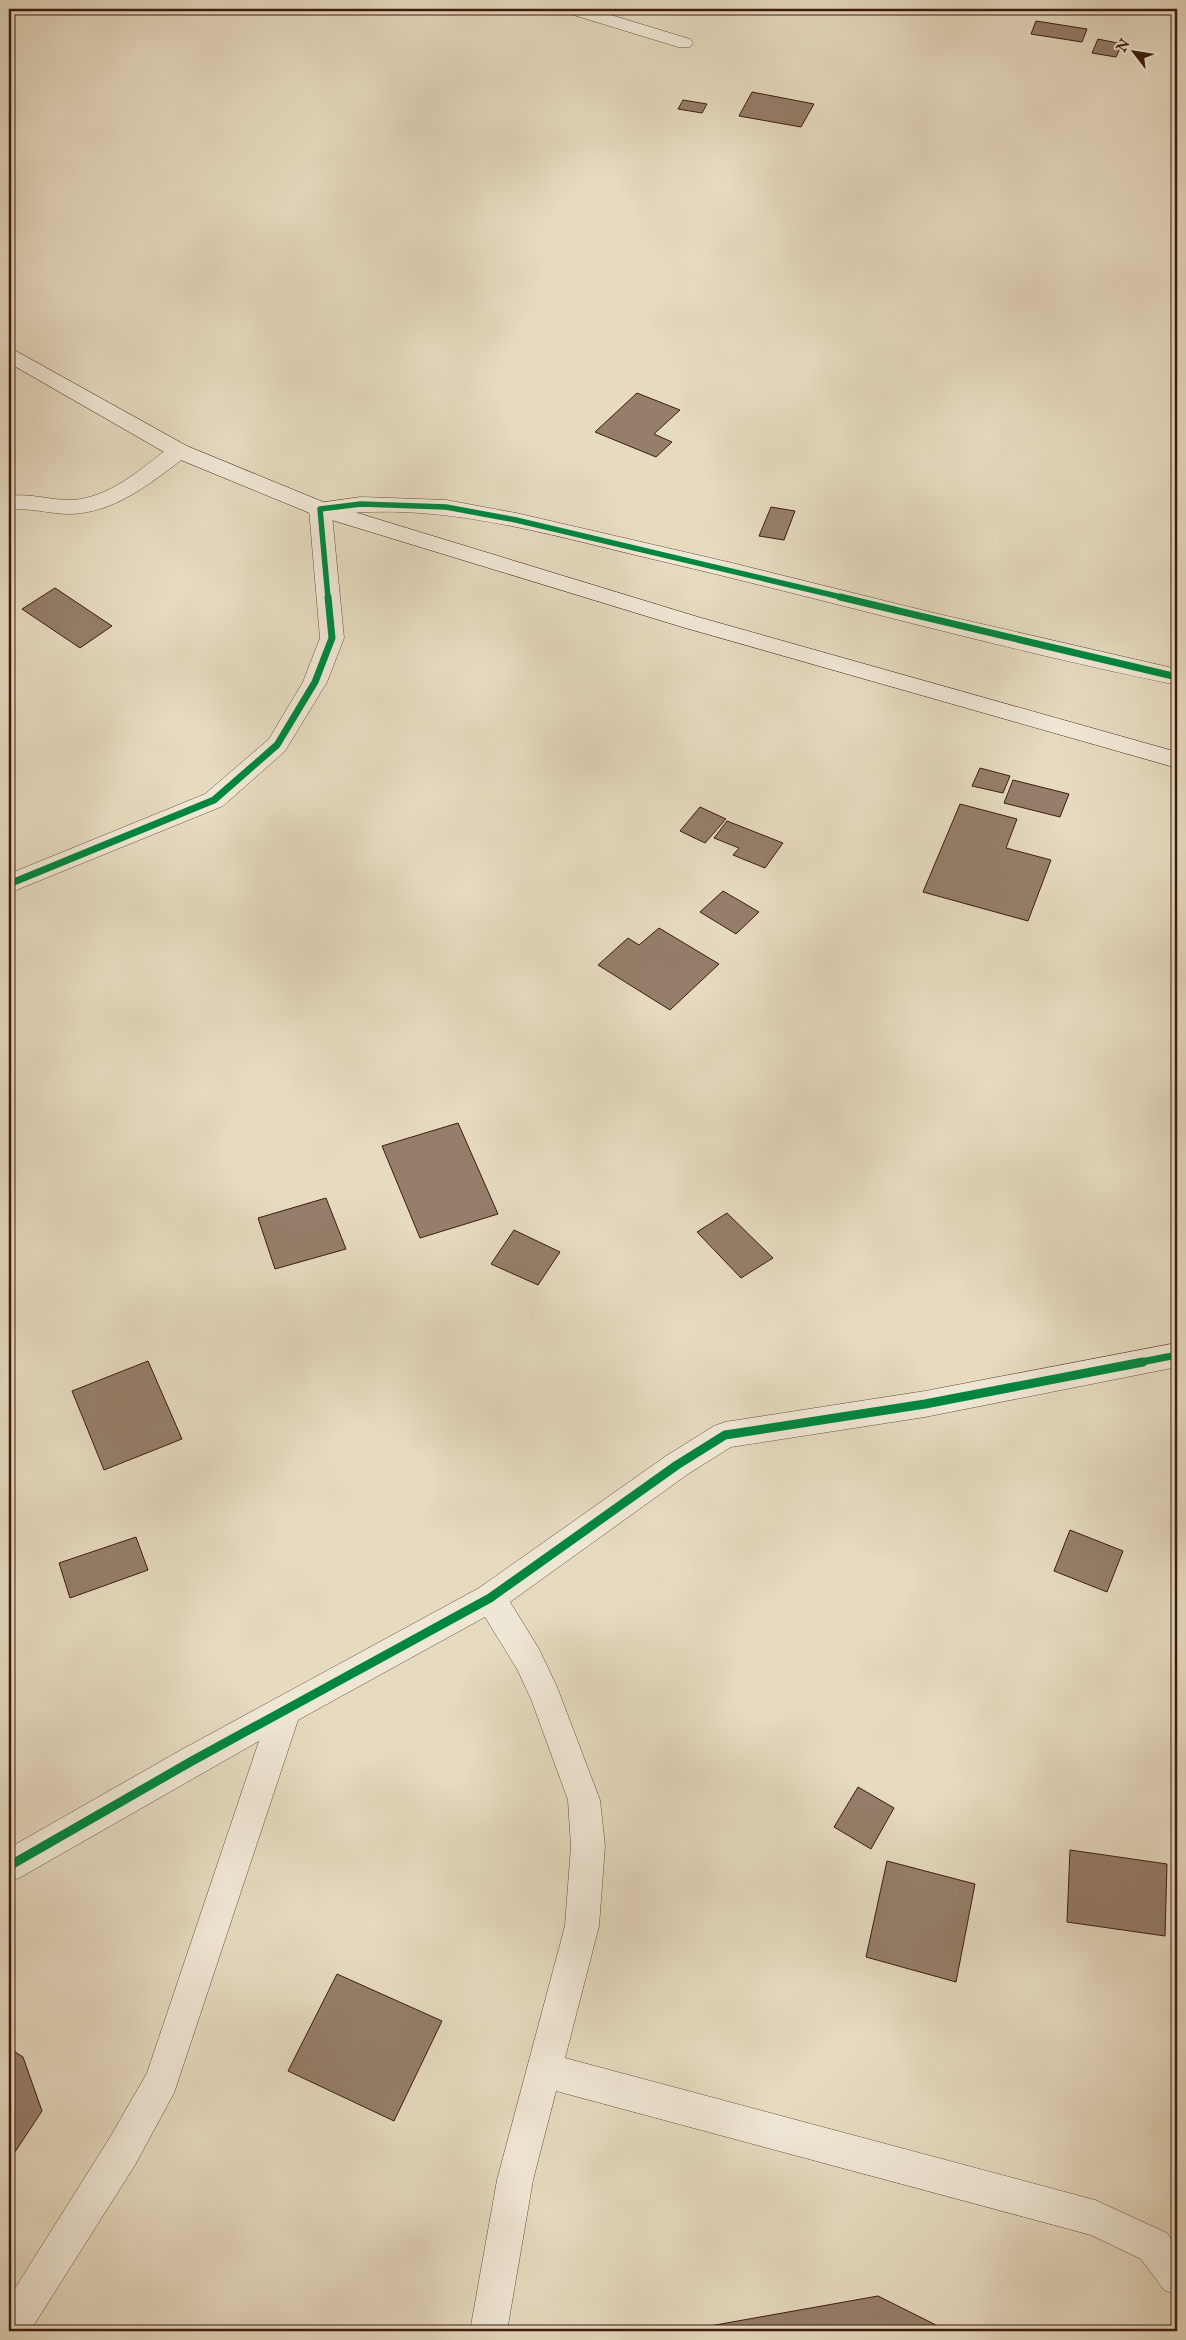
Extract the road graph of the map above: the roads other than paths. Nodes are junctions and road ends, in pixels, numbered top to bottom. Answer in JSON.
{"nodes":[{"id":1,"x":573,"y":9,"type":"edge"},
{"id":2,"x":684,"y":43,"type":"dead end"},
{"id":3,"x":9,"y":355,"type":"edge"},
{"id":4,"x":179,"y":451,"type":"junction"},
{"id":5,"x":9,"y":503,"type":"edge"},
{"id":6,"x":320,"y":509,"type":"junction"},
{"id":7,"x":1177,"y":677,"type":"edge"},
{"id":8,"x":1177,"y":760,"type":"edge"},
{"id":9,"x":9,"y":884,"type":"edge"},
{"id":10,"x":1177,"y":1355,"type":"edge"},
{"id":11,"x":490,"y":1598,"type":"junction"},
{"id":12,"x":285,"y":1711,"type":"junction"},
{"id":13,"x":9,"y":1866,"type":"edge"},
{"id":14,"x":544,"y":2070,"type":"junction"},
{"id":15,"x":1177,"y":2277,"type":"edge"},
{"id":16,"x":9,"y":2330,"type":"edge"},
{"id":17,"x":488,"y":2331,"type":"edge"}],
"edges":[{"from":1,"to":2,"type":"street"},
{"from":3,"to":4,"type":"street"},
{"from":4,"to":5,"type":"street"},
{"from":4,"to":6,"type":"street"},
{"from":6,"to":7,"type":"street"},
{"from":6,"to":8,"type":"street"},
{"from":6,"to":9,"type":"street"},
{"from":10,"to":11,"type":"street"},
{"from":11,"to":12,"type":"street"},
{"from":11,"to":14,"type":"street"},
{"from":12,"to":13,"type":"street"},
{"from":12,"to":16,"type":"street"},
{"from":14,"to":15,"type":"street"},
{"from":14,"to":17,"type":"street"}]}
